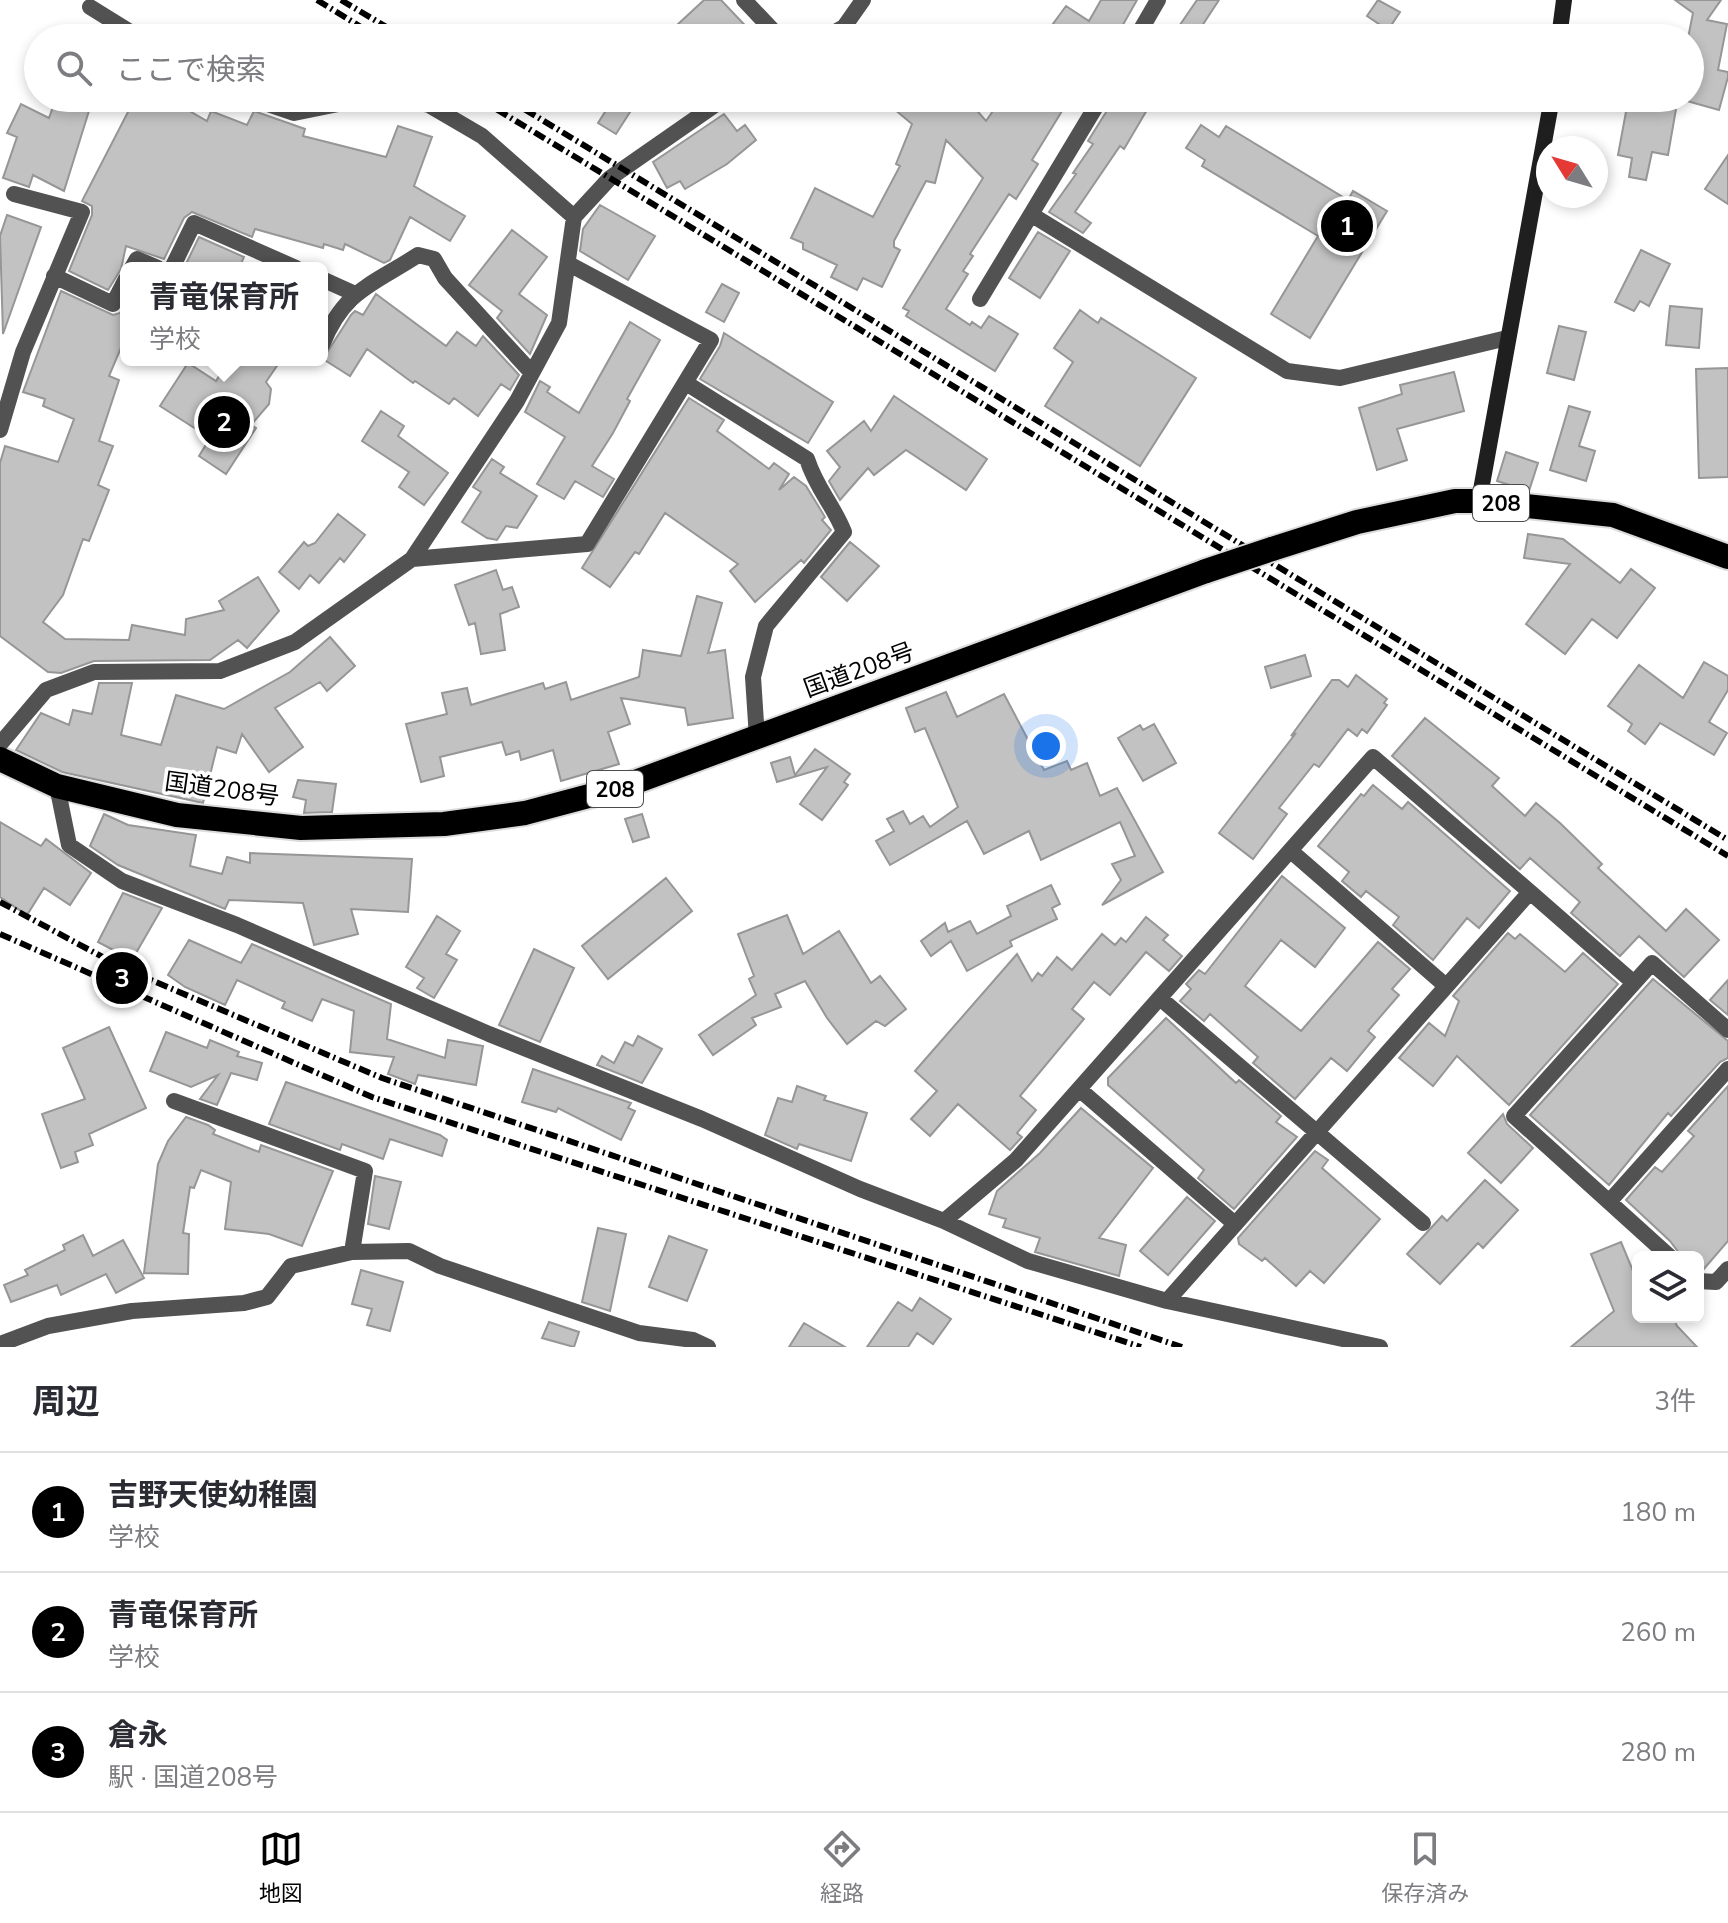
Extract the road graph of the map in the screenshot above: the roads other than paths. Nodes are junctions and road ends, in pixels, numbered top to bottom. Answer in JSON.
{"nodes":[{"id":1,"x":744,"y":0,"type":"edge"},
{"id":2,"x":863,"y":0,"type":"edge"},
{"id":3,"x":1158,"y":0,"type":"edge"},
{"id":4,"x":1564,"y":0,"type":"edge"},
{"id":5,"x":90,"y":7,"type":"dead end"},
{"id":6,"x":117,"y":24,"type":"edge"},
{"id":7,"x":767,"y":24,"type":"edge"},
{"id":8,"x":846,"y":24,"type":"edge"},
{"id":9,"x":1144,"y":24,"type":"edge"},
{"id":10,"x":1561,"y":24,"type":"edge"},
{"id":11,"x":441,"y":112,"type":"edge"},
{"id":12,"x":705,"y":112,"type":"edge"},
{"id":13,"x":1093,"y":112,"type":"edge"},
{"id":14,"x":1549,"y":112,"type":"edge"},
{"id":15,"x":14,"y":194,"type":"dead end"},
{"id":16,"x":1032,"y":215,"type":"junction"},
{"id":17,"x":574,"y":217,"type":"junction"},
{"id":18,"x":175,"y":262,"type":"edge"},
{"id":19,"x":282,"y":262,"type":"edge"},
{"id":20,"x":569,"y":264,"type":"junction"},
{"id":21,"x":54,"y":276,"type":"junction"},
{"id":22,"x":328,"y":282,"type":"edge"},
{"id":23,"x":120,"y":291,"type":"edge"},
{"id":24,"x":353,"y":293,"type":"junction"},
{"id":25,"x":980,"y":299,"type":"dead end"},
{"id":26,"x":328,"y":330,"type":"edge"},
{"id":27,"x":1507,"y":338,"type":"junction"},
{"id":28,"x":532,"y":373,"type":"junction"},
{"id":29,"x":686,"y":383,"type":"junction"},
{"id":30,"x":0,"y":430,"type":"edge"},
{"id":31,"x":1479,"y":501,"type":"junction"},
{"id":32,"x":1728,"y":557,"type":"edge"},
{"id":33,"x":412,"y":559,"type":"junction"},
{"id":34,"x":757,"y":738,"type":"junction"},
{"id":35,"x":0,"y":744,"type":"edge"},
{"id":36,"x":0,"y":759,"type":"edge"},
{"id":37,"x":57,"y":786,"type":"junction"},
{"id":38,"x":1292,"y":852,"type":"junction"},
{"id":39,"x":1530,"y":892,"type":"junction"},
{"id":40,"x":1634,"y":983,"type":"junction"},
{"id":41,"x":1446,"y":986,"type":"junction"},
{"id":42,"x":1161,"y":999,"type":"junction"},
{"id":43,"x":1728,"y":1030,"type":"edge"},
{"id":44,"x":1728,"y":1069,"type":"edge"},
{"id":45,"x":1079,"y":1089,"type":"junction"},
{"id":46,"x":174,"y":1101,"type":"dead end"},
{"id":47,"x":1318,"y":1131,"type":"junction"},
{"id":48,"x":1609,"y":1202,"type":"junction"},
{"id":49,"x":944,"y":1221,"type":"junction"},
{"id":50,"x":1423,"y":1223,"type":"dead end"},
{"id":51,"x":1235,"y":1224,"type":"junction"},
{"id":52,"x":1663,"y":1251,"type":"edge"},
{"id":53,"x":352,"y":1252,"type":"junction"},
{"id":54,"x":1728,"y":1269,"type":"edge"},
{"id":55,"x":1704,"y":1281,"type":"edge"},
{"id":56,"x":1167,"y":1301,"type":"junction"},
{"id":57,"x":0,"y":1344,"type":"edge"},
{"id":58,"x":708,"y":1347,"type":"edge"},
{"id":59,"x":1380,"y":1347,"type":"edge"}],
"edges":[{"from":1,"to":7,"type":"street"},
{"from":2,"to":8,"type":"street"},
{"from":3,"to":9,"type":"street"},
{"from":4,"to":10,"type":"street"},
{"from":5,"to":6,"type":"street"},
{"from":11,"to":17,"type":"street"},
{"from":12,"to":17,"type":"street"},
{"from":13,"to":16,"type":"street"},
{"from":14,"to":27,"type":"street"},
{"from":15,"to":21,"type":"street"},
{"from":16,"to":25,"type":"street"},
{"from":16,"to":27,"type":"street"},
{"from":17,"to":20,"type":"street"},
{"from":18,"to":19,"type":"street"},
{"from":20,"to":28,"type":"street"},
{"from":20,"to":29,"type":"street"},
{"from":21,"to":23,"type":"street"},
{"from":21,"to":30,"type":"street"},
{"from":22,"to":24,"type":"street"},
{"from":24,"to":26,"type":"street"},
{"from":24,"to":28,"type":"street"},
{"from":27,"to":31,"type":"street"},
{"from":28,"to":33,"type":"street"},
{"from":29,"to":33,"type":"street"},
{"from":29,"to":34,"type":"street"},
{"from":31,"to":32,"type":"highway","name":"国道208号","number":"208"},
{"from":31,"to":34,"type":"highway","name":"国道208号","number":"208","bridge":true},
{"from":33,"to":35,"type":"street"},
{"from":34,"to":37,"type":"highway","name":"国道208号","number":"208"},
{"from":36,"to":37,"type":"highway","name":"国道208号","number":"208"},
{"from":37,"to":49,"type":"street"},
{"from":38,"to":39,"type":"street"},
{"from":38,"to":41,"type":"street"},
{"from":38,"to":42,"type":"street"},
{"from":39,"to":40,"type":"street"},
{"from":39,"to":41,"type":"street"},
{"from":40,"to":43,"type":"street"},
{"from":40,"to":48,"type":"street"},
{"from":41,"to":47,"type":"street"},
{"from":42,"to":45,"type":"street"},
{"from":42,"to":47,"type":"street"},
{"from":44,"to":48,"type":"street"},
{"from":45,"to":49,"type":"street"},
{"from":45,"to":51,"type":"street"},
{"from":46,"to":53,"type":"street"},
{"from":47,"to":50,"type":"street"},
{"from":47,"to":51,"type":"street"},
{"from":48,"to":52,"type":"street"},
{"from":49,"to":56,"type":"street"},
{"from":51,"to":56,"type":"street"},
{"from":53,"to":57,"type":"street"},
{"from":53,"to":58,"type":"street"},
{"from":54,"to":55,"type":"street"},
{"from":56,"to":59,"type":"street"}]}
